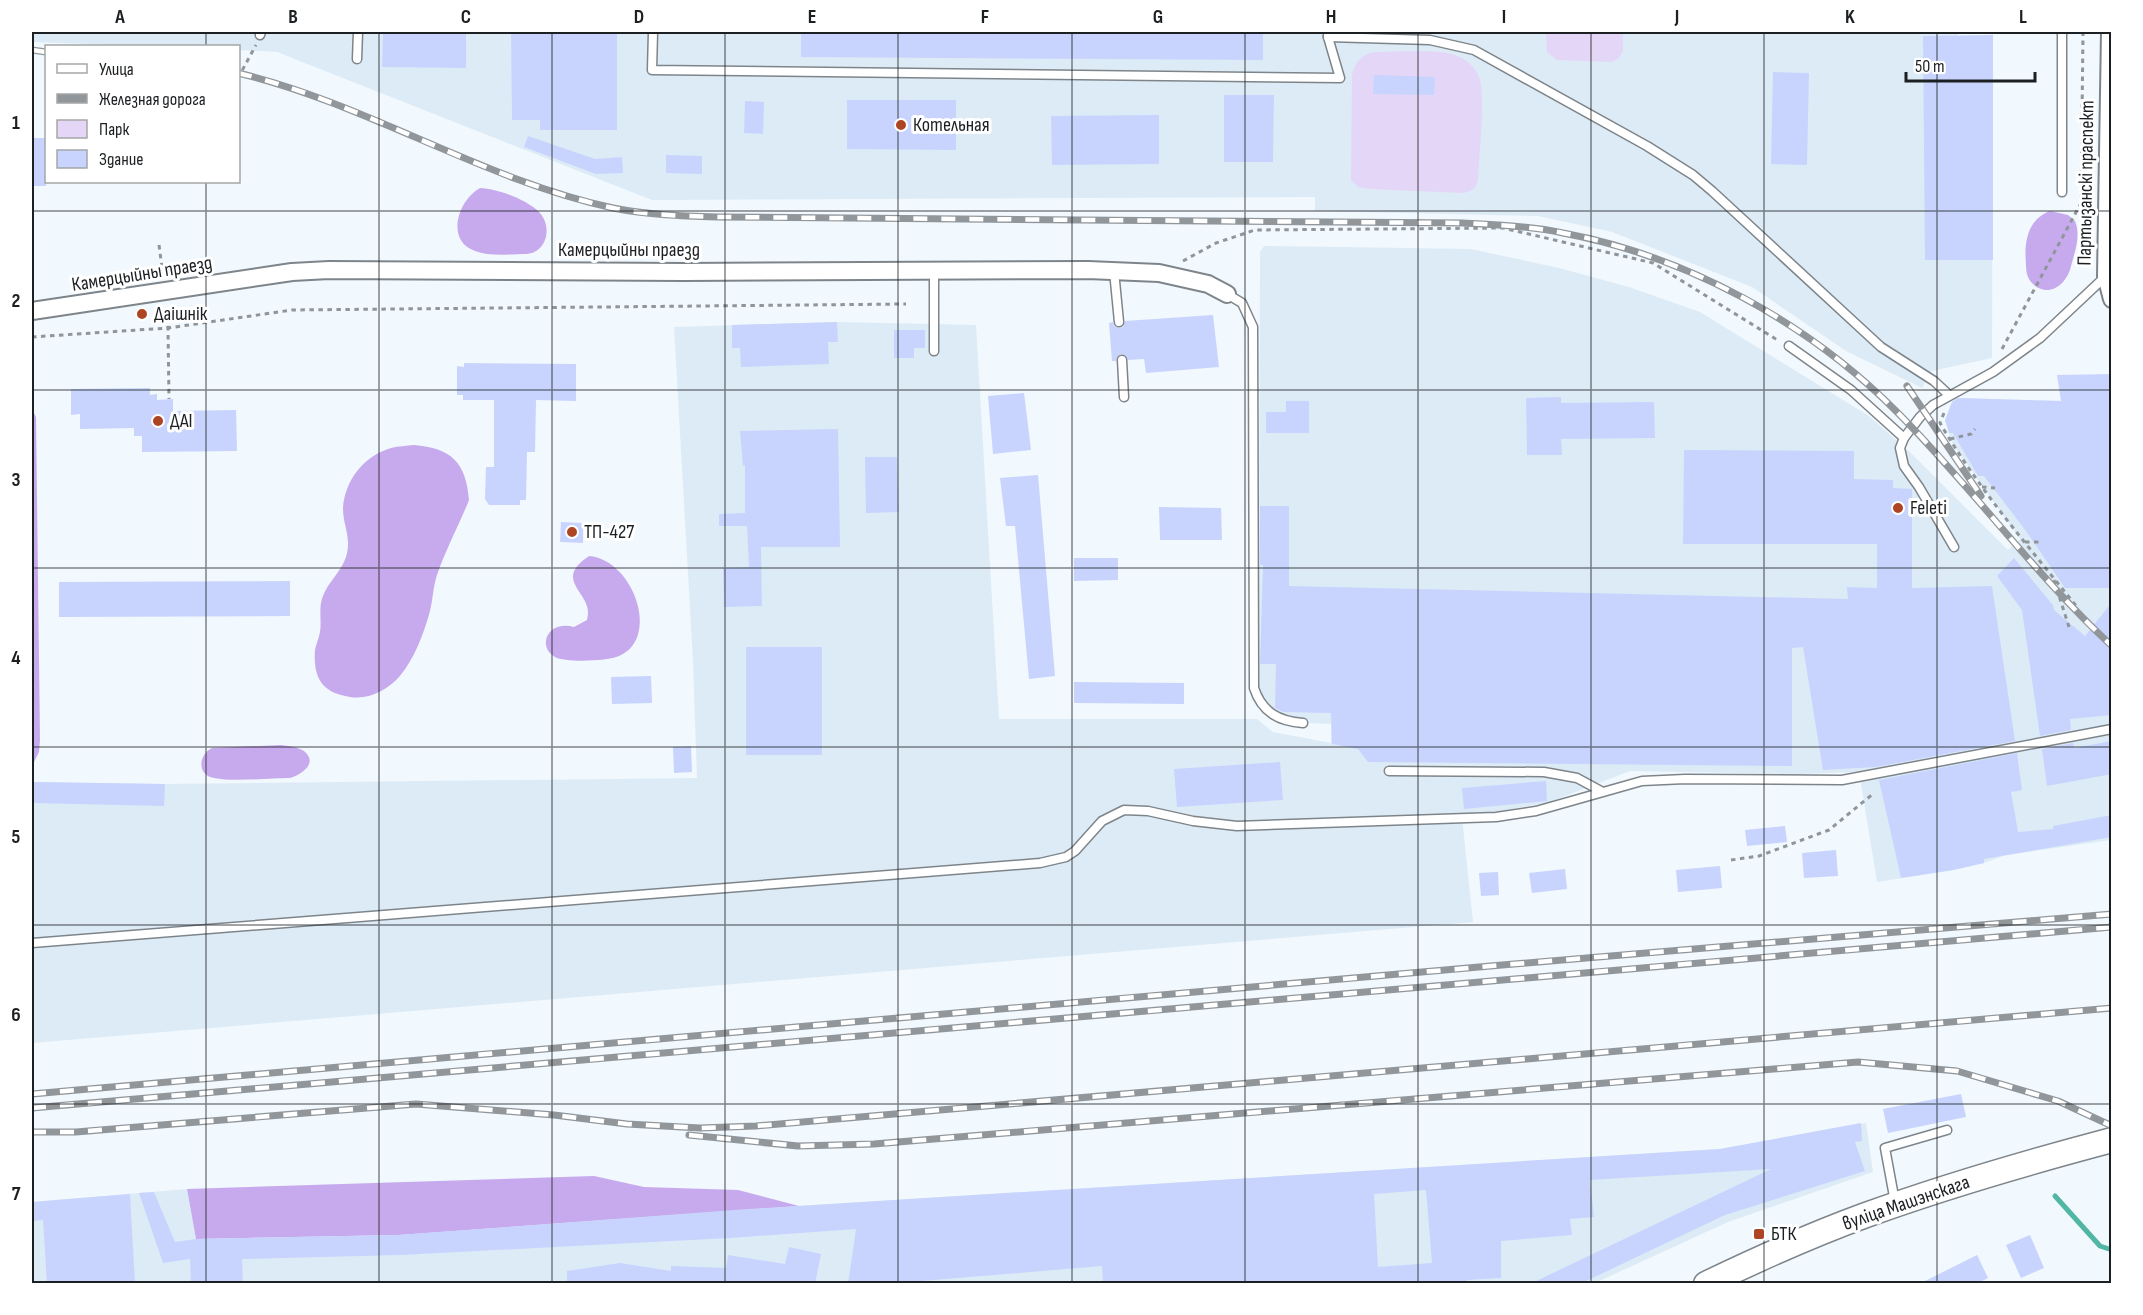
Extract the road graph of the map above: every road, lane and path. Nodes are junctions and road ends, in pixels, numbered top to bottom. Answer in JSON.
{"nodes":[{"id":1,"x":358,"y":32,"type":"edge"},
{"id":2,"x":652,"y":32,"type":"edge"},
{"id":3,"x":2062,"y":32,"type":"edge"},
{"id":4,"x":2110,"y":32,"type":"edge"},
{"id":5,"x":261,"y":33,"type":"edge"},
{"id":6,"x":1328,"y":34,"type":"edge"},
{"id":7,"x":357,"y":59,"type":"dead end"},
{"id":8,"x":240,"y":74,"type":"edge"},
{"id":9,"x":2062,"y":192,"type":"dead end"},
{"id":10,"x":159,"y":245,"type":"dead end"},
{"id":11,"x":934,"y":270,"type":"junction"},
{"id":12,"x":1114,"y":271,"type":"junction"},
{"id":13,"x":1159,"y":273,"type":"junction"},
{"id":14,"x":2106,"y":276,"type":"junction"},
{"id":15,"x":165,"y":292,"type":"junction"},
{"id":16,"x":1227,"y":294,"type":"joint"},
{"id":17,"x":2112,"y":299,"type":"edge"},
{"id":18,"x":906,"y":304,"type":"dead end"},
{"id":19,"x":32,"y":311,"type":"edge"},
{"id":20,"x":1119,"y":322,"type":"dead end"},
{"id":21,"x":168,"y":328,"type":"junction"},
{"id":22,"x":32,"y":337,"type":"edge"},
{"id":23,"x":1789,"y":346,"type":"joint"},
{"id":24,"x":934,"y":351,"type":"dead end"},
{"id":25,"x":1122,"y":360,"type":"dead end"},
{"id":26,"x":1949,"y":395,"type":"junction"},
{"id":27,"x":1124,"y":397,"type":"dead end"},
{"id":28,"x":169,"y":399,"type":"dead end"},
{"id":29,"x":1975,"y":429,"type":"dead end"},
{"id":30,"x":1904,"y":438,"type":"junction"},
{"id":31,"x":1950,"y":440,"type":"dead end"},
{"id":32,"x":1981,"y":487,"type":"dead end"},
{"id":33,"x":1995,"y":488,"type":"dead end"},
{"id":34,"x":2025,"y":542,"type":"dead end"},
{"id":35,"x":2043,"y":542,"type":"dead end"},
{"id":36,"x":1954,"y":547,"type":"dead end"},
{"id":37,"x":2052,"y":575,"type":"dead end"},
{"id":38,"x":2069,"y":627,"type":"dead end"},
{"id":39,"x":1303,"y":723,"type":"dead end"},
{"id":40,"x":2112,"y":729,"type":"edge"},
{"id":41,"x":1389,"y":771,"type":"dead end"},
{"id":42,"x":1602,"y":791,"type":"junction"},
{"id":43,"x":1874,"y":793,"type":"dead end"},
{"id":44,"x":1731,"y":860,"type":"dead end"},
{"id":45,"x":32,"y":943,"type":"edge"},
{"id":46,"x":1947,"y":1130,"type":"dead end"},
{"id":47,"x":2112,"y":1140,"type":"edge"},
{"id":48,"x":1896,"y":1205,"type":"junction"},
{"id":49,"x":1706,"y":1284,"type":"edge"}],
"edges":[{"from":1,"to":7,"type":"lane"},
{"from":2,"to":6,"type":"lane"},
{"from":3,"to":9,"type":"lane"},
{"from":4,"to":14,"type":"street","name":"Партызанскі праспект"},
{"from":5,"to":8,"type":"path"},
{"from":6,"to":26,"type":"lane"},
{"from":10,"to":15,"type":"path"},
{"from":11,"to":12,"type":"street","name":"Камерцыйны праезд"},
{"from":11,"to":15,"type":"street","name":"Камерцыйны праезд"},
{"from":11,"to":24,"type":"lane"},
{"from":12,"to":13,"type":"street","name":"Камерцыйны праезд"},
{"from":12,"to":20,"type":"lane"},
{"from":13,"to":16,"type":"street","name":"Камерцыйны праезд"},
{"from":13,"to":23,"type":"path"},
{"from":14,"to":17,"type":"street","name":"Партызанскі праспект"},
{"from":14,"to":26,"type":"lane"},
{"from":15,"to":19,"type":"street","name":"Камерцыйны праезд"},
{"from":15,"to":21,"type":"path"},
{"from":16,"to":39,"type":"lane"},
{"from":18,"to":21,"type":"path"},
{"from":21,"to":22,"type":"path"},
{"from":21,"to":28,"type":"path"},
{"from":23,"to":30,"type":"lane"},
{"from":25,"to":27,"type":"lane"},
{"from":26,"to":30,"type":"lane"},
{"from":29,"to":31,"type":"path"},
{"from":30,"to":36,"type":"lane"},
{"from":32,"to":33,"type":"path"},
{"from":34,"to":35,"type":"path"},
{"from":37,"to":38,"type":"path"},
{"from":40,"to":42,"type":"lane"},
{"from":41,"to":42,"type":"lane"},
{"from":42,"to":45,"type":"lane"},
{"from":43,"to":44,"type":"path"},
{"from":46,"to":48,"type":"lane"},
{"from":47,"to":48,"type":"main road","name":"вуліца Машэнскага"},
{"from":48,"to":49,"type":"main road","name":"вуліца Машэнскага"}]}
